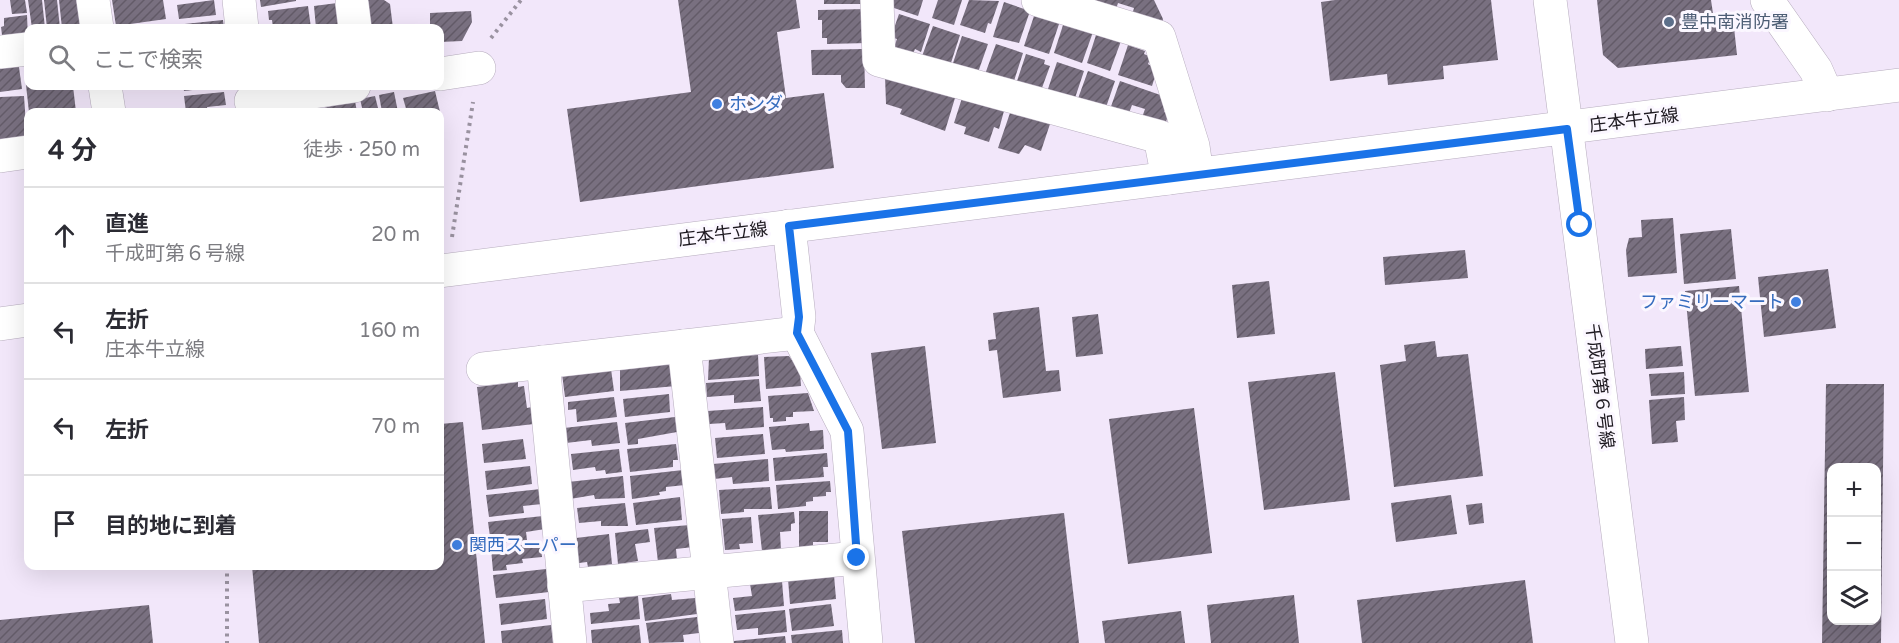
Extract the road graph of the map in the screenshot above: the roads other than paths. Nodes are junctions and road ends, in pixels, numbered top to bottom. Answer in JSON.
{"nodes":[{"id":1,"x":93,"y":0,"type":"edge"},
{"id":2,"x":239,"y":0,"type":"edge"},
{"id":3,"x":877,"y":0,"type":"edge"},
{"id":4,"x":1038,"y":0,"type":"edge"},
{"id":5,"x":1550,"y":0,"type":"edge"},
{"id":6,"x":1767,"y":0,"type":"edge"},
{"id":7,"x":96,"y":24,"type":"edge"},
{"id":8,"x":242,"y":24,"type":"edge"},
{"id":9,"x":24,"y":49,"type":"edge"},
{"id":10,"x":0,"y":52,"type":"edge"},
{"id":11,"x":479,"y":68,"type":"road end"},
{"id":12,"x":444,"y":73,"type":"edge"},
{"id":13,"x":1899,"y":85,"type":"edge"},
{"id":14,"x":106,"y":90,"type":"edge"},
{"id":15,"x":325,"y":90,"type":"edge"},
{"id":16,"x":1827,"y":95,"type":"junction"},
{"id":17,"x":251,"y":100,"type":"edge"},
{"id":18,"x":108,"y":108,"type":"edge"},
{"id":19,"x":1567,"y":129,"type":"junction"},
{"id":20,"x":24,"y":153,"type":"edge"},
{"id":21,"x":0,"y":156,"type":"edge"},
{"id":22,"x":1183,"y":176,"type":"junction"},
{"id":23,"x":789,"y":226,"type":"junction"},
{"id":24,"x":444,"y":270,"type":"edge"},
{"id":25,"x":24,"y":321,"type":"edge"},
{"id":26,"x":0,"y":324,"type":"edge"},
{"id":27,"x":797,"y":333,"type":"junction"},
{"id":28,"x":684,"y":346,"type":"junction"},
{"id":29,"x":543,"y":362,"type":"junction"},
{"id":30,"x":483,"y":369,"type":"dead end"},
{"id":31,"x":857,"y":558,"type":"junction"},
{"id":32,"x":709,"y":570,"type":"junction"},
{"id":33,"x":564,"y":586,"type":"junction"},
{"id":34,"x":570,"y":643,"type":"edge"},
{"id":35,"x":717,"y":643,"type":"edge"},
{"id":36,"x":866,"y":643,"type":"edge"},
{"id":37,"x":1632,"y":643,"type":"edge"}],
"edges":[{"from":1,"to":7,"type":"street"},
{"from":2,"to":8,"type":"street"},
{"from":3,"to":22,"type":"street"},
{"from":4,"to":22,"type":"street"},
{"from":5,"to":19,"type":"street","name":"千成町第６号線"},
{"from":6,"to":16,"type":"street"},
{"from":9,"to":10,"type":"street"},
{"from":11,"to":12,"type":"street"},
{"from":13,"to":16,"type":"street","name":"庄本牛立線"},
{"from":14,"to":18,"type":"street"},
{"from":15,"to":17,"type":"street"},
{"from":16,"to":19,"type":"street","name":"庄本牛立線"},
{"from":19,"to":22,"type":"street","name":"庄本牛立線"},
{"from":19,"to":37,"type":"street","name":"千成町第６号線"},
{"from":20,"to":21,"type":"street"},
{"from":22,"to":23,"type":"street","name":"庄本牛立線"},
{"from":23,"to":24,"type":"street","name":"庄本牛立線"},
{"from":23,"to":27,"type":"street"},
{"from":25,"to":26,"type":"street"},
{"from":27,"to":28,"type":"street"},
{"from":27,"to":31,"type":"street"},
{"from":28,"to":29,"type":"street"},
{"from":28,"to":32,"type":"street"},
{"from":29,"to":30,"type":"street"},
{"from":29,"to":33,"type":"street"},
{"from":31,"to":32,"type":"street"},
{"from":31,"to":36,"type":"street"},
{"from":32,"to":33,"type":"street"},
{"from":32,"to":35,"type":"street"},
{"from":33,"to":34,"type":"street"}]}
